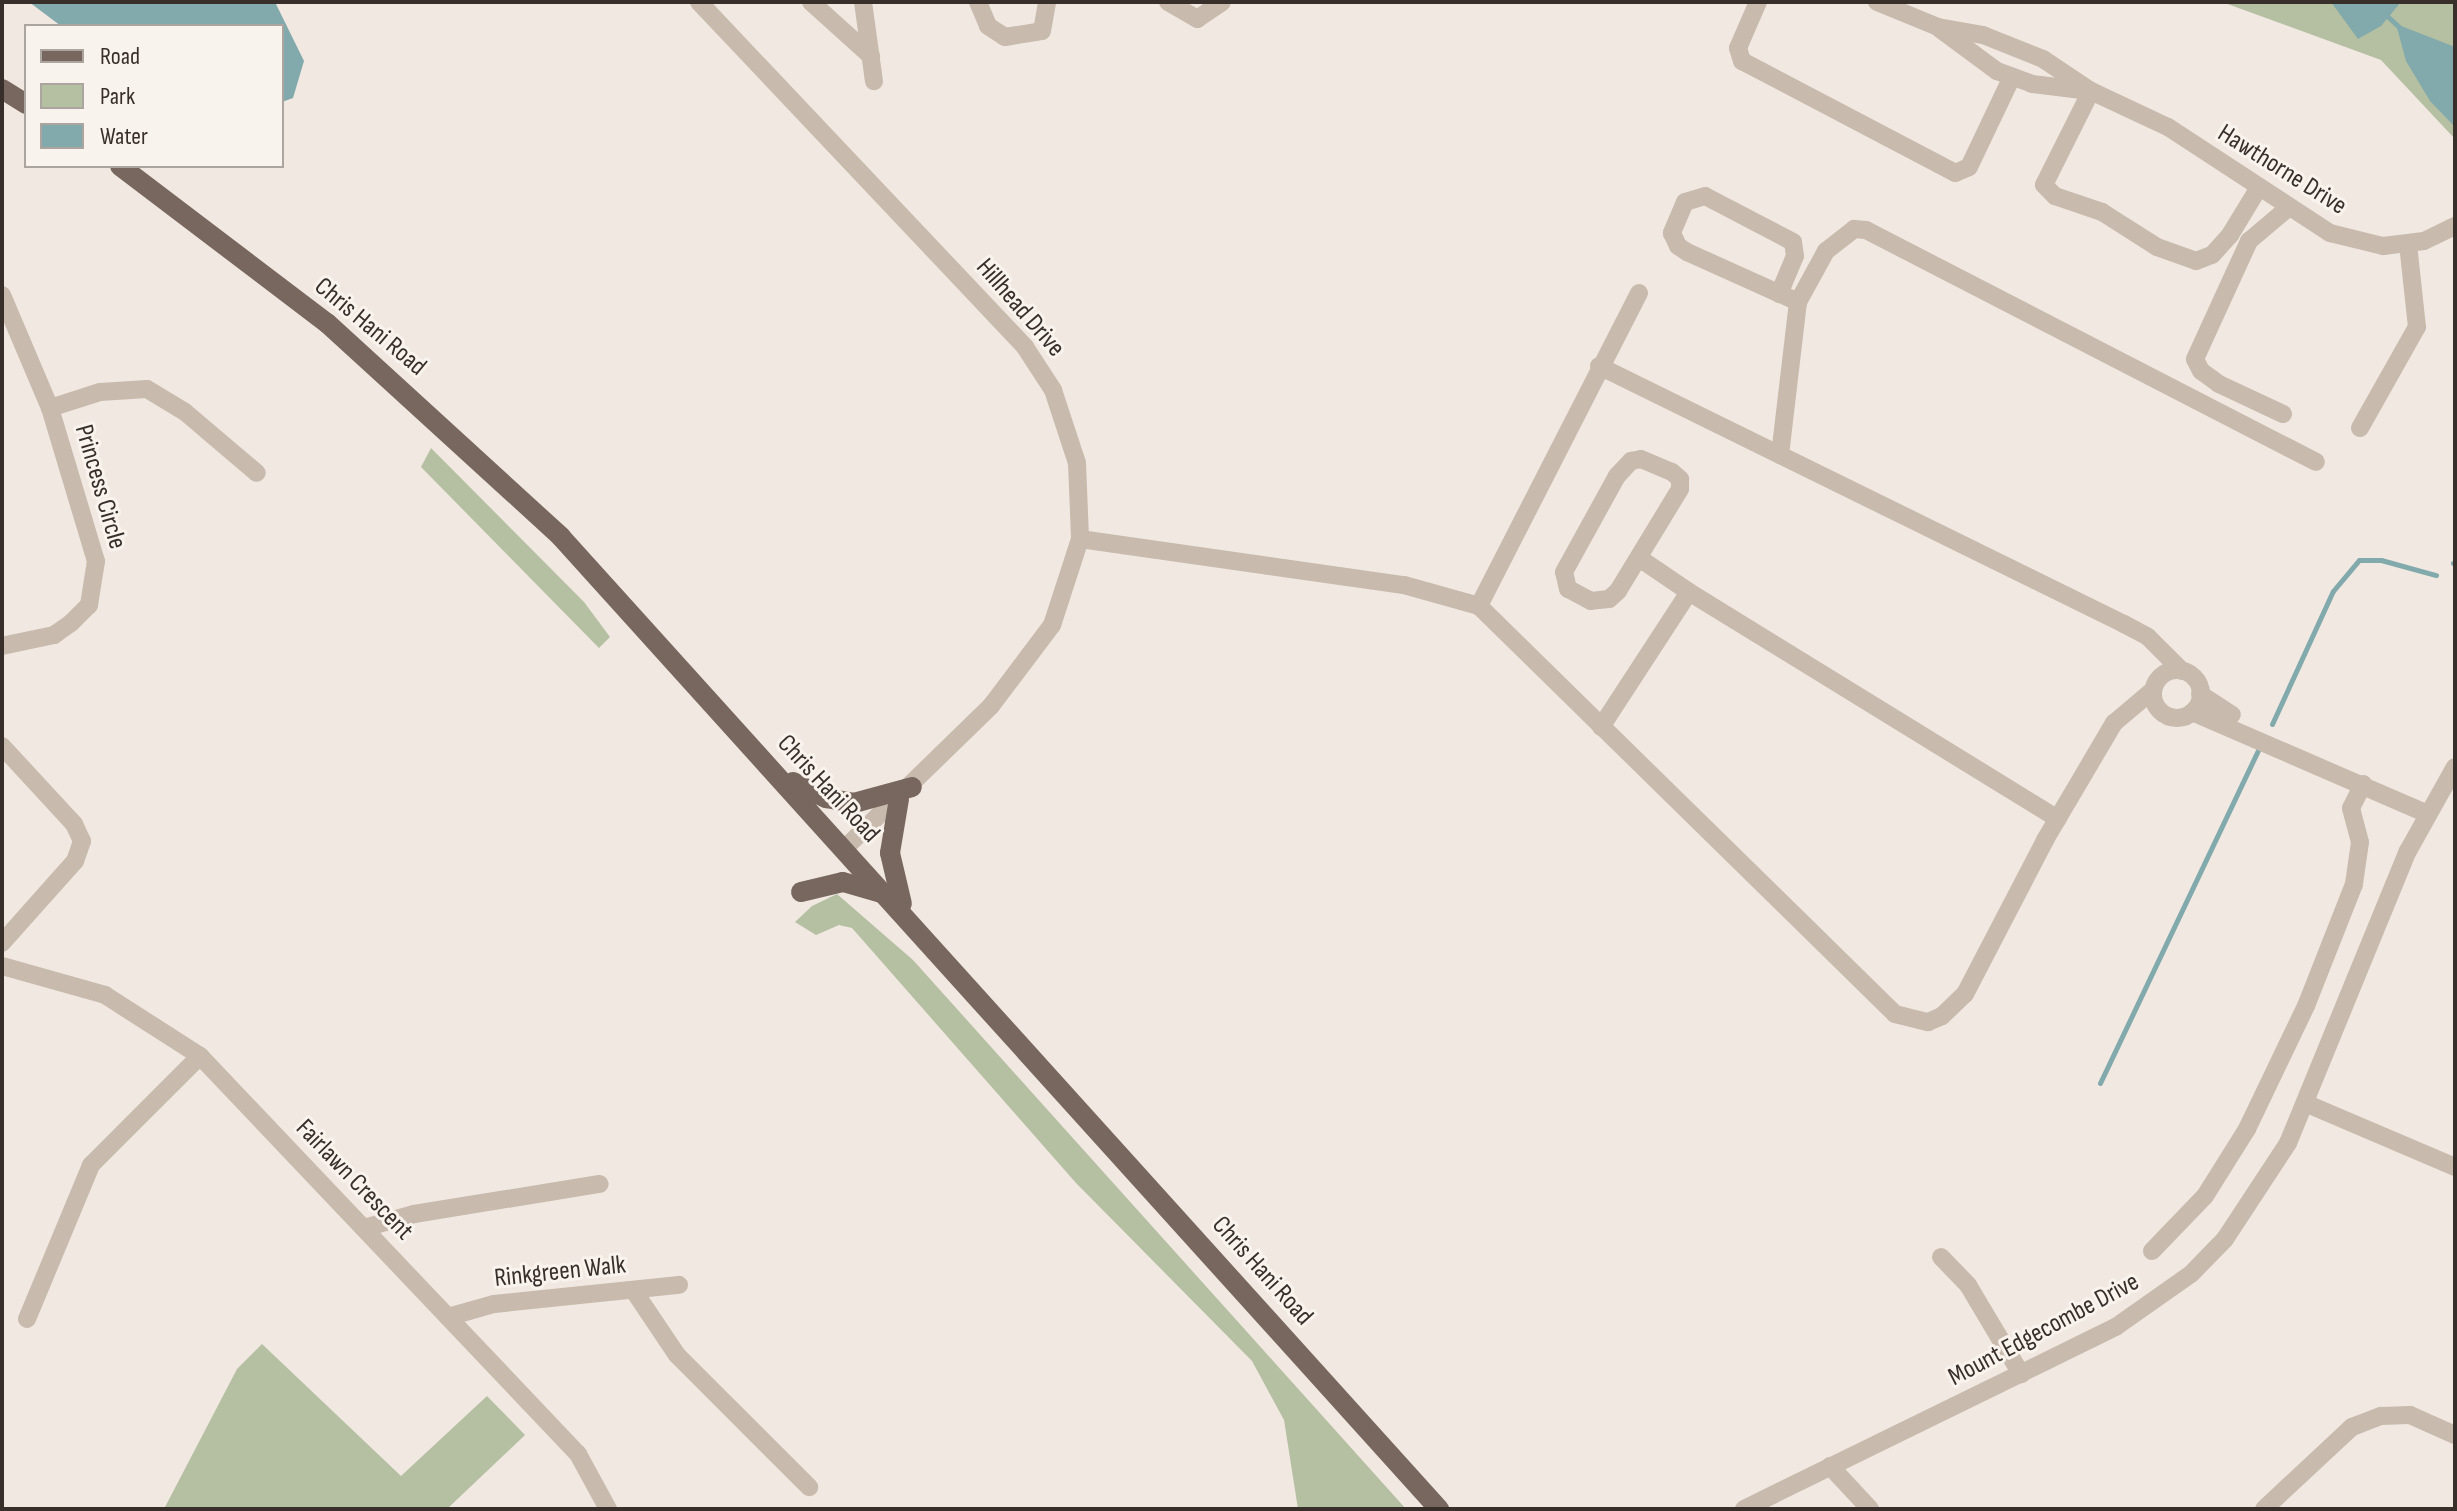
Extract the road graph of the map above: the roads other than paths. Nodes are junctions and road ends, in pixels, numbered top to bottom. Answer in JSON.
{"nodes":[{"id":1,"x":699,"y":2,"type":"edge"},
{"id":2,"x":811,"y":2,"type":"edge"},
{"id":3,"x":863,"y":2,"type":"edge"},
{"id":4,"x":978,"y":2,"type":"edge"},
{"id":5,"x":1047,"y":2,"type":"edge"},
{"id":6,"x":1168,"y":2,"type":"edge"},
{"id":7,"x":1222,"y":2,"type":"edge"},
{"id":8,"x":1758,"y":2,"type":"edge"},
{"id":9,"x":1877,"y":2,"type":"edge"},
{"id":10,"x":1938,"y":27,"type":"junction"},
{"id":11,"x":2008,"y":44,"type":"junction"},
{"id":12,"x":871,"y":56,"type":"junction"},
{"id":13,"x":2043,"y":59,"type":"junction"},
{"id":14,"x":2004,"y":74,"type":"junction"},
{"id":15,"x":874,"y":81,"type":"dead end"},
{"id":16,"x":2032,"y":84,"type":"junction"},
{"id":17,"x":2,"y":89,"type":"edge"},
{"id":18,"x":2091,"y":91,"type":"junction"},
{"id":19,"x":24,"y":103,"type":"edge"},
{"id":20,"x":123,"y":168,"type":"edge"},
{"id":21,"x":2258,"y":189,"type":"junction"},
{"id":22,"x":2288,"y":208,"type":"junction"},
{"id":23,"x":2455,"y":226,"type":"edge"},
{"id":24,"x":2408,"y":244,"type":"junction"},
{"id":25,"x":1639,"y":293,"type":"dead end"},
{"id":26,"x":1779,"y":294,"type":"junction"},
{"id":27,"x":2,"y":295,"type":"edge"},
{"id":28,"x":1798,"y":302,"type":"junction"},
{"id":29,"x":1599,"y":366,"type":"junction"},
{"id":30,"x":50,"y":408,"type":"junction"},
{"id":31,"x":2283,"y":414,"type":"dead end"},
{"id":32,"x":2360,"y":428,"type":"dead end"},
{"id":33,"x":1780,"y":455,"type":"junction"},
{"id":34,"x":2316,"y":462,"type":"dead end"},
{"id":35,"x":257,"y":473,"type":"dead end"},
{"id":36,"x":1080,"y":539,"type":"junction"},
{"id":37,"x":1642,"y":560,"type":"junction"},
{"id":38,"x":1689,"y":592,"type":"junction"},
{"id":39,"x":1479,"y":606,"type":"junction"},
{"id":40,"x":2,"y":646,"type":"edge"},
{"id":41,"x":2163,"y":652,"type":"junction"},
{"id":42,"x":2182,"y":671,"type":"junction"},
{"id":43,"x":2163,"y":674,"type":"junction"},
{"id":44,"x":2156,"y":700,"type":"junction"},
{"id":45,"x":2196,"y":703,"type":"junction"},
{"id":46,"x":1601,"y":727,"type":"junction"},
{"id":47,"x":2,"y":746,"type":"edge"},
{"id":48,"x":2455,"y":767,"type":"edge"},
{"id":49,"x":779,"y":775,"type":"junction"},
{"id":50,"x":2363,"y":784,"type":"junction"},
{"id":51,"x":905,"y":793,"type":"junction"},
{"id":52,"x":2425,"y":813,"type":"junction"},
{"id":53,"x":2058,"y":819,"type":"junction"},
{"id":54,"x":846,"y":847,"type":"junction"},
{"id":55,"x":801,"y":892,"type":"dead end"},
{"id":56,"x":892,"y":898,"type":"junction"},
{"id":57,"x":907,"y":914,"type":"junction"},
{"id":58,"x":3,"y":939,"type":"edge"},
{"id":59,"x":2,"y":966,"type":"edge"},
{"id":60,"x":200,"y":1056,"type":"junction"},
{"id":61,"x":2305,"y":1103,"type":"junction"},
{"id":62,"x":2455,"y":1167,"type":"edge"},
{"id":63,"x":600,"y":1184,"type":"dead end"},
{"id":64,"x":364,"y":1228,"type":"junction"},
{"id":65,"x":2152,"y":1251,"type":"dead end"},
{"id":66,"x":1941,"y":1257,"type":"dead end"},
{"id":67,"x":679,"y":1285,"type":"dead end"},
{"id":68,"x":634,"y":1291,"type":"junction"},
{"id":69,"x":448,"y":1317,"type":"junction"},
{"id":70,"x":27,"y":1319,"type":"dead end"},
{"id":71,"x":2021,"y":1374,"type":"junction"},
{"id":72,"x":2455,"y":1435,"type":"edge"},
{"id":73,"x":1830,"y":1466,"type":"junction"},
{"id":74,"x":809,"y":1487,"type":"dead end"},
{"id":75,"x":608,"y":1509,"type":"edge"},
{"id":76,"x":1439,"y":1509,"type":"edge"},
{"id":77,"x":1744,"y":1509,"type":"edge"},
{"id":78,"x":1870,"y":1509,"type":"edge"},
{"id":79,"x":2264,"y":1509,"type":"edge"}],
"edges":[{"from":1,"to":36,"type":"street","name":"Hillhead Drive"},
{"from":2,"to":12,"type":"street"},
{"from":3,"to":12,"type":"street"},
{"from":4,"to":5,"type":"street"},
{"from":6,"to":7,"type":"street"},
{"from":8,"to":14,"type":"street"},
{"from":9,"to":10,"type":"street","name":"Hawthorne Drive"},
{"from":10,"to":11,"type":"street","name":"Hawthorne Drive"},
{"from":10,"to":14,"type":"street","name":"Hawthorne Drive"},
{"from":11,"to":13,"type":"street","name":"Hawthorne Drive"},
{"from":11,"to":14,"type":"street"},
{"from":12,"to":15,"type":"street"},
{"from":13,"to":16,"type":"street"},
{"from":13,"to":18,"type":"street","name":"Hawthorne Drive"},
{"from":14,"to":16,"type":"street","name":"Hawthorne Drive"},
{"from":16,"to":18,"type":"street","name":"Hawthorne Drive"},
{"from":17,"to":19,"type":"main road"},
{"from":18,"to":21,"type":"street","name":"Hawthorne Drive"},
{"from":18,"to":21,"type":"street"},
{"from":20,"to":49,"type":"main road","name":"Chris Hani Road"},
{"from":21,"to":22,"type":"street","name":"Hawthorne Drive"},
{"from":22,"to":24,"type":"street","name":"Hawthorne Drive"},
{"from":22,"to":31,"type":"street"},
{"from":23,"to":24,"type":"street","name":"Hawthorne Drive"},
{"from":24,"to":32,"type":"street"},
{"from":25,"to":29,"type":"street"},
{"from":26,"to":26,"type":"street"},
{"from":26,"to":28,"type":"street"},
{"from":27,"to":30,"type":"street","name":"Princess Circle"},
{"from":28,"to":33,"type":"street"},
{"from":28,"to":34,"type":"street"},
{"from":29,"to":33,"type":"street"},
{"from":29,"to":39,"type":"street"},
{"from":30,"to":35,"type":"street"},
{"from":30,"to":40,"type":"street","name":"Princess Circle"},
{"from":33,"to":41,"type":"street"},
{"from":36,"to":39,"type":"street"},
{"from":36,"to":51,"type":"street","name":"Hillhead Drive"},
{"from":37,"to":37,"type":"street"},
{"from":37,"to":38,"type":"street"},
{"from":38,"to":46,"type":"street"},
{"from":38,"to":53,"type":"street"},
{"from":39,"to":46,"type":"street"},
{"from":41,"to":42,"type":"street"},
{"from":41,"to":43,"type":"street"},
{"from":42,"to":43,"type":"street"},
{"from":42,"to":45,"type":"street"},
{"from":43,"to":44,"type":"street"},
{"from":44,"to":45,"type":"street"},
{"from":44,"to":53,"type":"street"},
{"from":45,"to":50,"type":"street"},
{"from":46,"to":53,"type":"street"},
{"from":47,"to":58,"type":"street"},
{"from":48,"to":52,"type":"street","name":"Mount Edgecombe Drive"},
{"from":49,"to":51,"type":"main road"},
{"from":49,"to":54,"type":"main road","name":"Chris Hani Road"},
{"from":50,"to":52,"type":"street"},
{"from":50,"to":65,"type":"street"},
{"from":51,"to":54,"type":"street","name":"Hillhead Drive"},
{"from":51,"to":57,"type":"main road"},
{"from":52,"to":61,"type":"street","name":"Mount Edgecombe Drive"},
{"from":54,"to":56,"type":"main road","name":"Chris Hani Road"},
{"from":55,"to":56,"type":"main road"},
{"from":56,"to":57,"type":"main road","name":"Chris Hani Road"},
{"from":57,"to":76,"type":"main road","name":"Chris Hani Road"},
{"from":59,"to":60,"type":"street","name":"Fairlawn Crescent"},
{"from":60,"to":64,"type":"street","name":"Fairlawn Crescent"},
{"from":60,"to":70,"type":"street"},
{"from":61,"to":62,"type":"street"},
{"from":61,"to":71,"type":"street","name":"Mount Edgecombe Drive"},
{"from":63,"to":64,"type":"street"},
{"from":64,"to":69,"type":"street","name":"Fairlawn Crescent"},
{"from":66,"to":71,"type":"street"},
{"from":67,"to":68,"type":"street","name":"Rinkgreen Walk"},
{"from":68,"to":69,"type":"street","name":"Rinkgreen Walk"},
{"from":68,"to":74,"type":"street"},
{"from":69,"to":75,"type":"street","name":"Fairlawn Crescent"},
{"from":71,"to":73,"type":"street","name":"Mount Edgecombe Drive"},
{"from":72,"to":79,"type":"street"},
{"from":73,"to":77,"type":"street","name":"Mount Edgecombe Drive"},
{"from":73,"to":78,"type":"street"}]}
